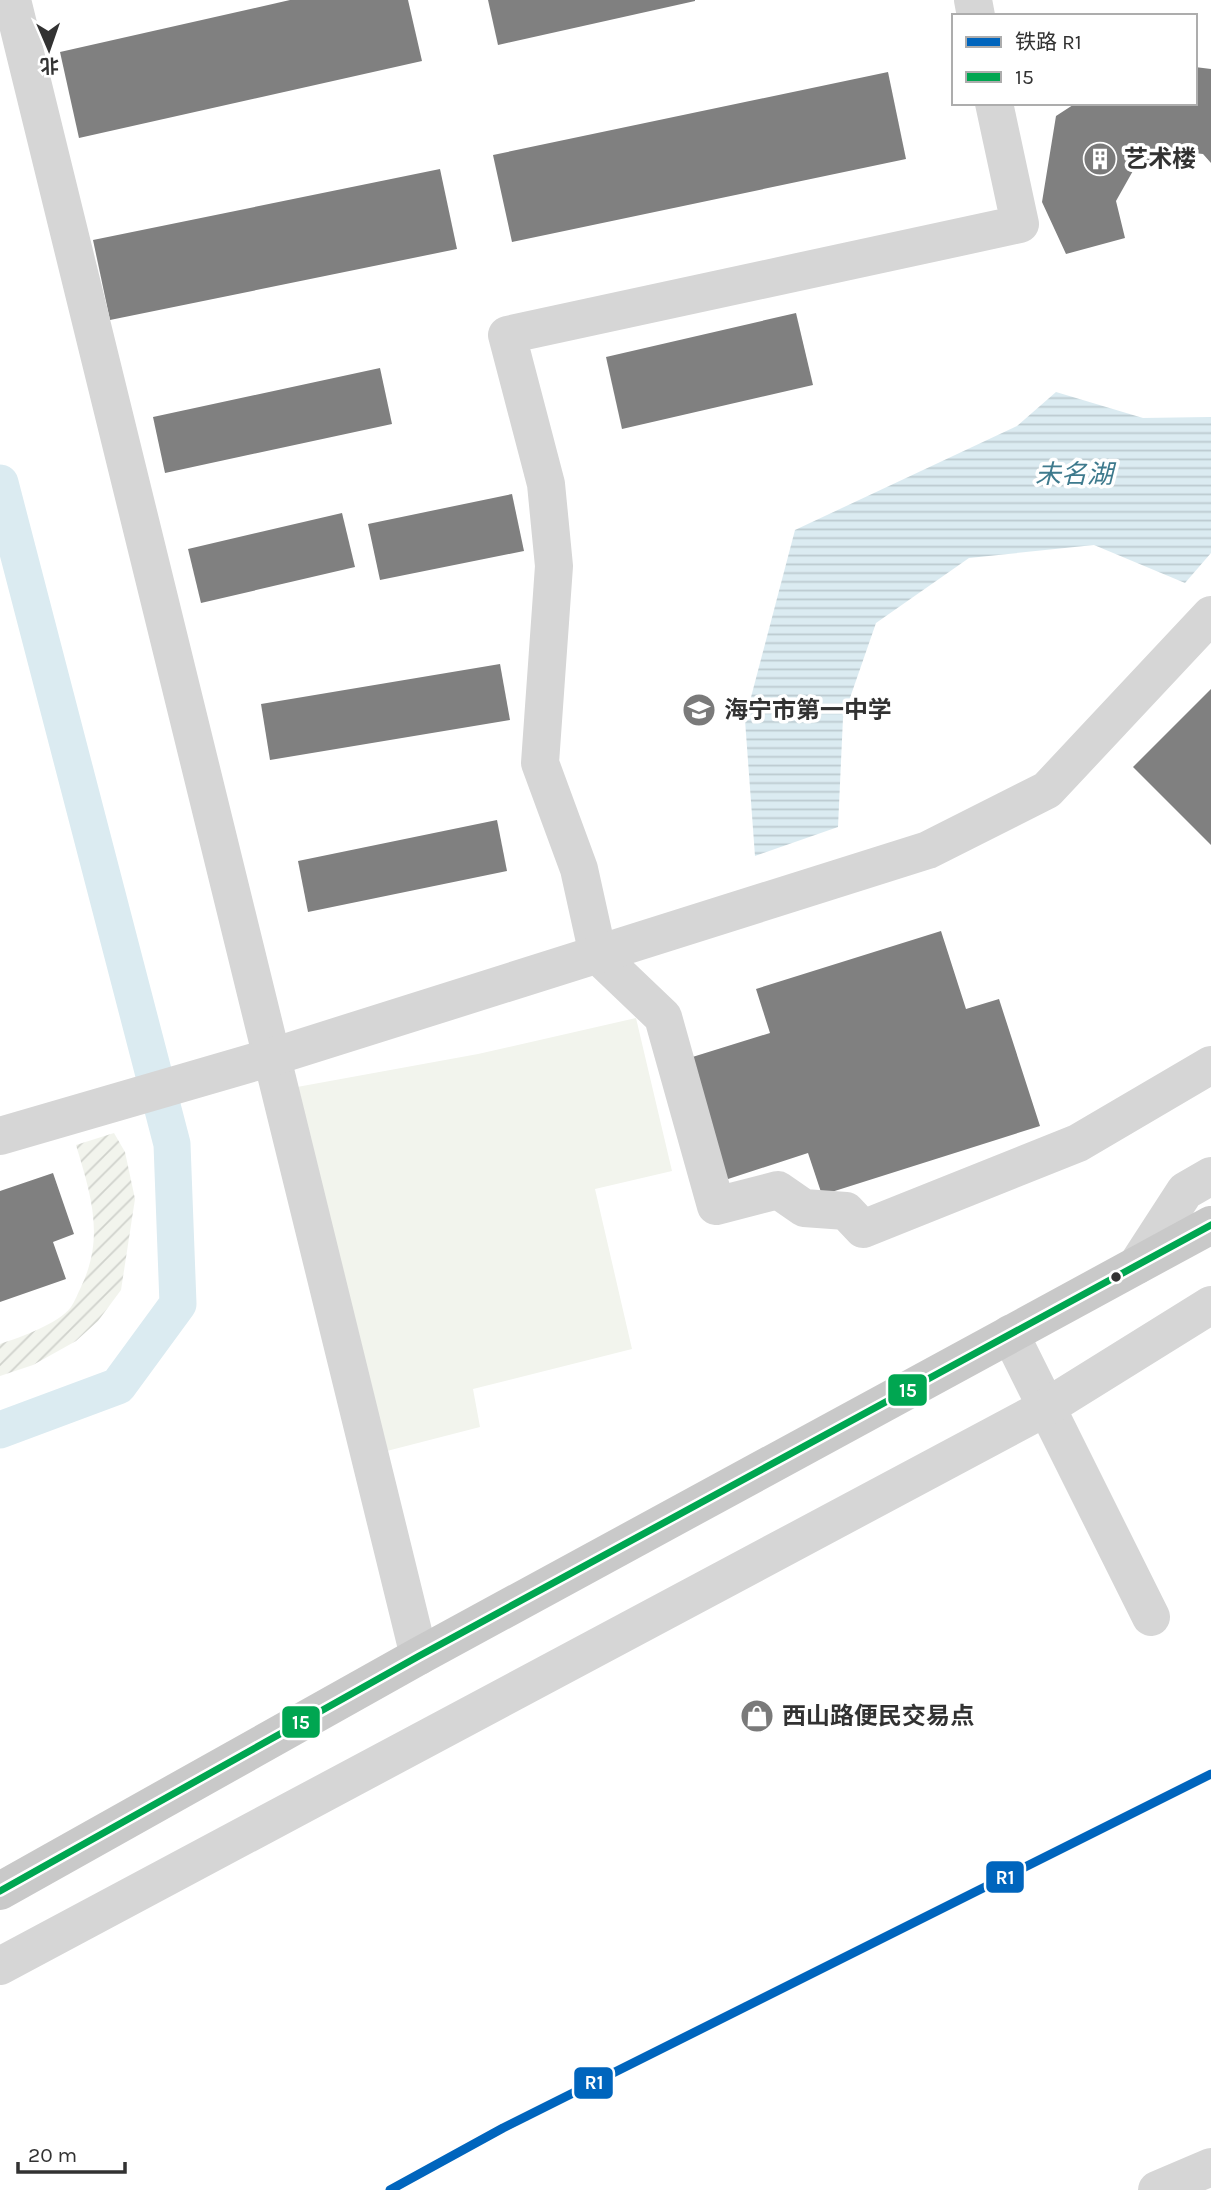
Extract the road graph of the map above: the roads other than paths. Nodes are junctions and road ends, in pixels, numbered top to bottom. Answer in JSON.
{"nodes":[{"id":1,"x":12,"y":0,"type":"edge"},
{"id":2,"x":994,"y":105,"type":"edge"},
{"id":3,"x":1211,"y":615,"type":"edge"},
{"id":4,"x":598,"y":955,"type":"junction"},
{"id":5,"x":254,"y":1062,"type":"junction"},
{"id":6,"x":1211,"y":1065,"type":"edge"},
{"id":7,"x":0,"y":1136,"type":"edge"},
{"id":8,"x":1211,"y":1176,"type":"edge"},
{"id":9,"x":1211,"y":1225,"type":"edge"},
{"id":10,"x":1137,"y":1265,"type":"junction"},
{"id":11,"x":1211,"y":1305,"type":"edge"},
{"id":12,"x":1010,"y":1334,"type":"junction"},
{"id":13,"x":1047,"y":1407,"type":"junction"},
{"id":14,"x":1151,"y":1617,"type":"dead end"},
{"id":15,"x":419,"y":1656,"type":"junction"},
{"id":16,"x":0,"y":1891,"type":"edge"},
{"id":17,"x":0,"y":1966,"type":"edge"},
{"id":18,"x":1211,"y":2167,"type":"edge"},
{"id":19,"x":1157,"y":2190,"type":"edge"}],
"edges":[{"from":1,"to":5,"type":"street"},
{"from":2,"to":4,"type":"street"},
{"from":3,"to":4,"type":"street"},
{"from":4,"to":5,"type":"street"},
{"from":4,"to":6,"type":"street"},
{"from":5,"to":7,"type":"street"},
{"from":5,"to":15,"type":"street"},
{"from":8,"to":10,"type":"street"},
{"from":9,"to":10,"type":"main road"},
{"from":10,"to":12,"type":"main road"},
{"from":11,"to":13,"type":"street"},
{"from":12,"to":13,"type":"street"},
{"from":12,"to":15,"type":"main road"},
{"from":13,"to":14,"type":"street"},
{"from":13,"to":17,"type":"street"},
{"from":15,"to":16,"type":"main road"},
{"from":18,"to":19,"type":"street"}]}
